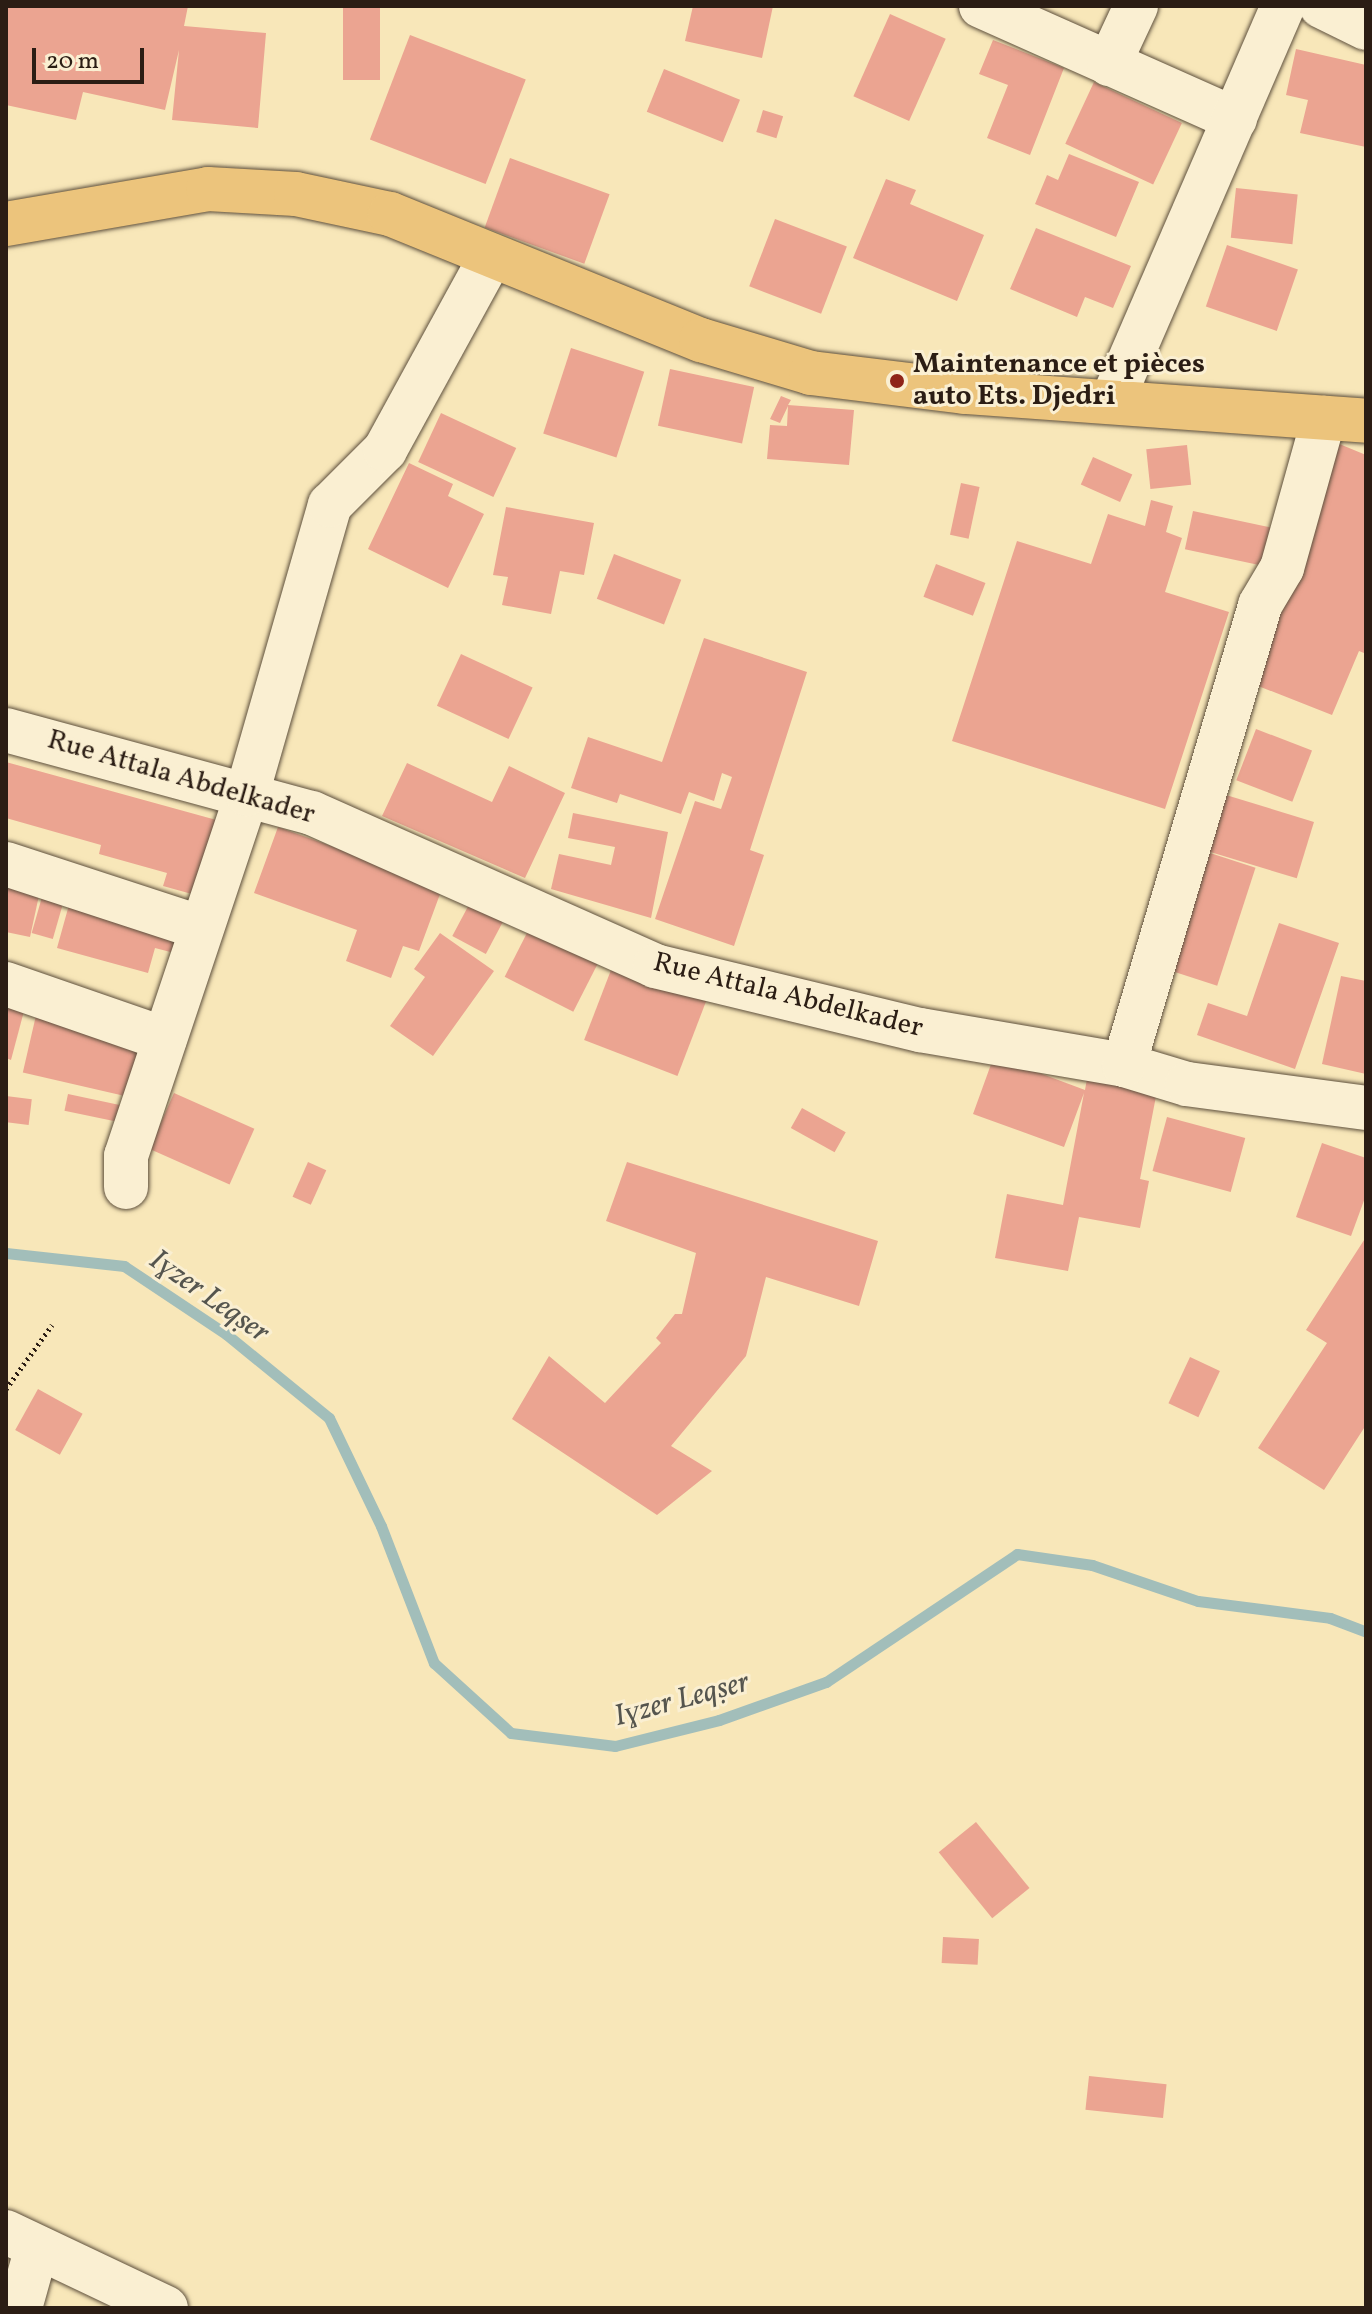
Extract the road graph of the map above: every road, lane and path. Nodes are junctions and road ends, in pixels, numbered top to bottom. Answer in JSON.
{"nodes":[{"id":1,"x":981,"y":6,"type":"edge"},
{"id":2,"x":1136,"y":6,"type":"edge"},
{"id":3,"x":1283,"y":6,"type":"edge"},
{"id":4,"x":1321,"y":6,"type":"edge"},
{"id":5,"x":1366,"y":28,"type":"edge"},
{"id":6,"x":1109,"y":64,"type":"junction"},
{"id":7,"x":1235,"y":119,"type":"junction"},
{"id":8,"x":6,"y":224,"type":"edge"},
{"id":9,"x":491,"y":256,"type":"junction"},
{"id":10,"x":1112,"y":401,"type":"junction"},
{"id":11,"x":1345,"y":419,"type":"edge"},
{"id":12,"x":6,"y":730,"type":"edge"},
{"id":13,"x":247,"y":794,"type":"junction"},
{"id":14,"x":6,"y":864,"type":"edge"},
{"id":15,"x":202,"y":928,"type":"junction"},
{"id":16,"x":6,"y":984,"type":"edge"},
{"id":17,"x":165,"y":1039,"type":"junction"},
{"id":18,"x":1124,"y":1065,"type":"junction"},
{"id":19,"x":1366,"y":1108,"type":"edge"},
{"id":20,"x":126,"y":1187,"type":"dead end"},
{"id":21,"x":52,"y":1325,"type":"dead end"},
{"id":22,"x":6,"y":1389,"type":"edge"},
{"id":23,"x":21,"y":2240,"type":"edge"},
{"id":24,"x":20,"y":2308,"type":"edge"},
{"id":25,"x":166,"y":2308,"type":"edge"}],
"edges":[{"from":1,"to":6,"type":"street"},
{"from":2,"to":6,"type":"street"},
{"from":3,"to":7,"type":"street"},
{"from":4,"to":5,"type":"street"},
{"from":6,"to":7,"type":"street"},
{"from":7,"to":10,"type":"street"},
{"from":8,"to":9,"type":"main road"},
{"from":9,"to":10,"type":"main road"},
{"from":9,"to":13,"type":"street"},
{"from":10,"to":11,"type":"main road"},
{"from":11,"to":18,"type":"street"},
{"from":12,"to":13,"type":"street","name":"Rue Attala Abdelkader"},
{"from":13,"to":15,"type":"street"},
{"from":13,"to":18,"type":"street","name":"Rue Attala Abdelkader"},
{"from":14,"to":15,"type":"street"},
{"from":15,"to":17,"type":"street"},
{"from":16,"to":17,"type":"street"},
{"from":17,"to":20,"type":"street"},
{"from":18,"to":19,"type":"street","name":"Rue Attala Abdelkader"},
{"from":21,"to":22,"type":"path"},
{"from":23,"to":24,"type":"street"},
{"from":23,"to":25,"type":"street"}]}
